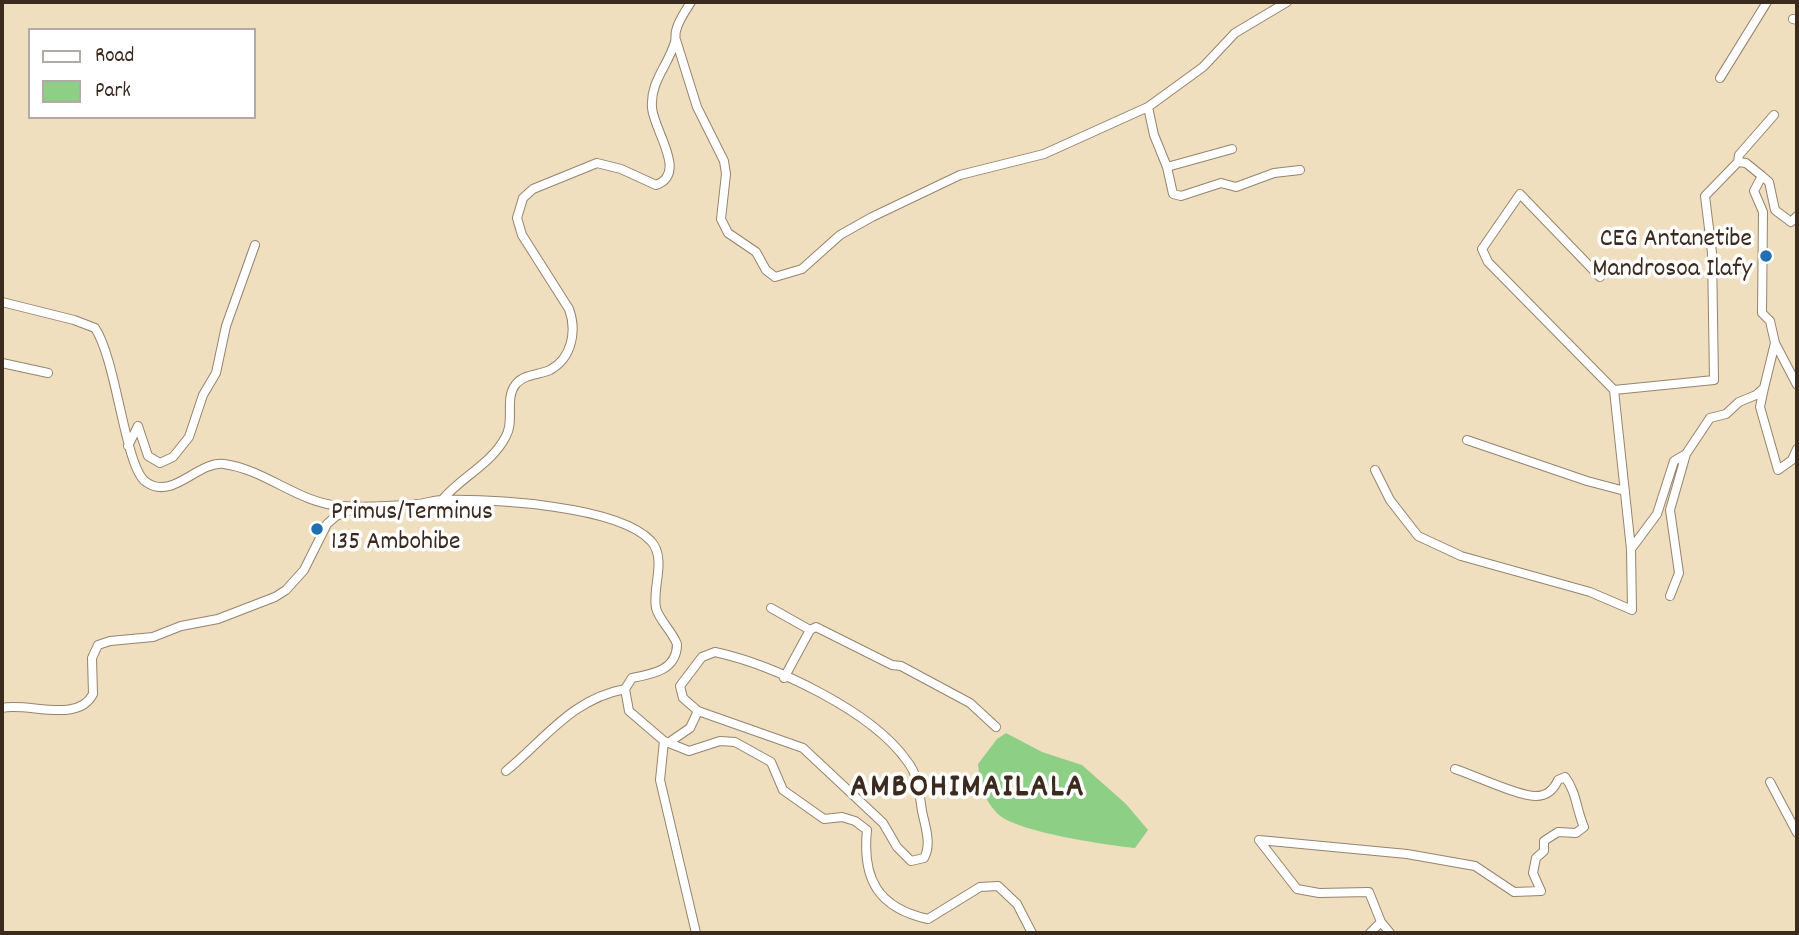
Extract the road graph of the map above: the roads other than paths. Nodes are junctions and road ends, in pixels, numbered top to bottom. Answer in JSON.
{"nodes":[{"id":1,"x":691,"y":2,"type":"edge"},
{"id":2,"x":1287,"y":2,"type":"edge"},
{"id":3,"x":1767,"y":2,"type":"edge"},
{"id":4,"x":676,"y":40,"type":"junction"},
{"id":5,"x":1720,"y":78,"type":"dead end"},
{"id":6,"x":1148,"y":107,"type":"junction"},
{"id":7,"x":1774,"y":115,"type":"dead end"},
{"id":8,"x":1232,"y":149,"type":"dead end"},
{"id":9,"x":1738,"y":162,"type":"junction"},
{"id":10,"x":1167,"y":167,"type":"junction"},
{"id":11,"x":1300,"y":170,"type":"dead end"},
{"id":12,"x":1762,"y":176,"type":"junction"},
{"id":13,"x":1797,"y":216,"type":"edge"},
{"id":14,"x":255,"y":244,"type":"dead end"},
{"id":15,"x":1600,"y":277,"type":"dead end"},
{"id":16,"x":2,"y":302,"type":"edge"},
{"id":17,"x":1775,"y":343,"type":"junction"},
{"id":18,"x":2,"y":363,"type":"edge"},
{"id":19,"x":48,"y":373,"type":"dead end"},
{"id":20,"x":1797,"y":385,"type":"edge"},
{"id":21,"x":1764,"y":388,"type":"junction"},
{"id":22,"x":1614,"y":390,"type":"junction"},
{"id":23,"x":1466,"y":440,"type":"dead end"},
{"id":24,"x":128,"y":446,"type":"junction"},
{"id":25,"x":1797,"y":449,"type":"edge"},
{"id":26,"x":1686,"y":454,"type":"junction"},
{"id":27,"x":1375,"y":470,"type":"dead end"},
{"id":28,"x":1625,"y":491,"type":"junction"},
{"id":29,"x":442,"y":500,"type":"junction"},
{"id":30,"x":360,"y":506,"type":"junction"},
{"id":31,"x":1631,"y":549,"type":"junction"},
{"id":32,"x":1670,"y":596,"type":"dead end"},
{"id":33,"x":771,"y":608,"type":"dead end"},
{"id":34,"x":810,"y":630,"type":"junction"},
{"id":35,"x":784,"y":678,"type":"junction"},
{"id":36,"x":625,"y":689,"type":"junction"},
{"id":37,"x":2,"y":708,"type":"edge"},
{"id":38,"x":698,"y":711,"type":"junction"},
{"id":39,"x":996,"y":727,"type":"dead end"},
{"id":40,"x":667,"y":741,"type":"junction"},
{"id":41,"x":1455,"y":769,"type":"dead end"},
{"id":42,"x":506,"y":771,"type":"dead end"},
{"id":43,"x":1770,"y":782,"type":"dead end"},
{"id":44,"x":1797,"y":833,"type":"edge"},
{"id":45,"x":1381,"y":922,"type":"junction"},
{"id":46,"x":696,"y":933,"type":"edge"},
{"id":47,"x":1032,"y":933,"type":"edge"},
{"id":48,"x":1370,"y":933,"type":"edge"},
{"id":49,"x":1390,"y":933,"type":"edge"}],
"edges":[{"from":1,"to":4,"type":"street"},
{"from":2,"to":6,"type":"street"},
{"from":3,"to":5,"type":"street"},
{"from":4,"to":6,"type":"street"},
{"from":4,"to":29,"type":"street"},
{"from":6,"to":10,"type":"street"},
{"from":7,"to":9,"type":"street"},
{"from":8,"to":10,"type":"street"},
{"from":9,"to":12,"type":"street"},
{"from":9,"to":22,"type":"street"},
{"from":10,"to":11,"type":"street"},
{"from":12,"to":13,"type":"street"},
{"from":12,"to":17,"type":"street"},
{"from":14,"to":24,"type":"street"},
{"from":15,"to":22,"type":"street"},
{"from":16,"to":24,"type":"street"},
{"from":17,"to":20,"type":"street"},
{"from":17,"to":21,"type":"street"},
{"from":18,"to":19,"type":"street"},
{"from":21,"to":25,"type":"street"},
{"from":21,"to":26,"type":"street"},
{"from":22,"to":28,"type":"street"},
{"from":23,"to":28,"type":"street"},
{"from":24,"to":30,"type":"street"},
{"from":26,"to":31,"type":"street"},
{"from":26,"to":32,"type":"street"},
{"from":27,"to":31,"type":"street"},
{"from":28,"to":31,"type":"street"},
{"from":29,"to":30,"type":"street"},
{"from":29,"to":36,"type":"street"},
{"from":30,"to":37,"type":"street"},
{"from":33,"to":34,"type":"street"},
{"from":34,"to":35,"type":"street"},
{"from":34,"to":39,"type":"street"},
{"from":35,"to":38,"type":"street"},
{"from":35,"to":38,"type":"street"},
{"from":36,"to":40,"type":"street"},
{"from":36,"to":42,"type":"street"},
{"from":38,"to":40,"type":"street"},
{"from":40,"to":46,"type":"street"},
{"from":40,"to":47,"type":"street"},
{"from":41,"to":45,"type":"street"},
{"from":43,"to":44,"type":"street"},
{"from":45,"to":48,"type":"street"},
{"from":45,"to":49,"type":"street"}]}
